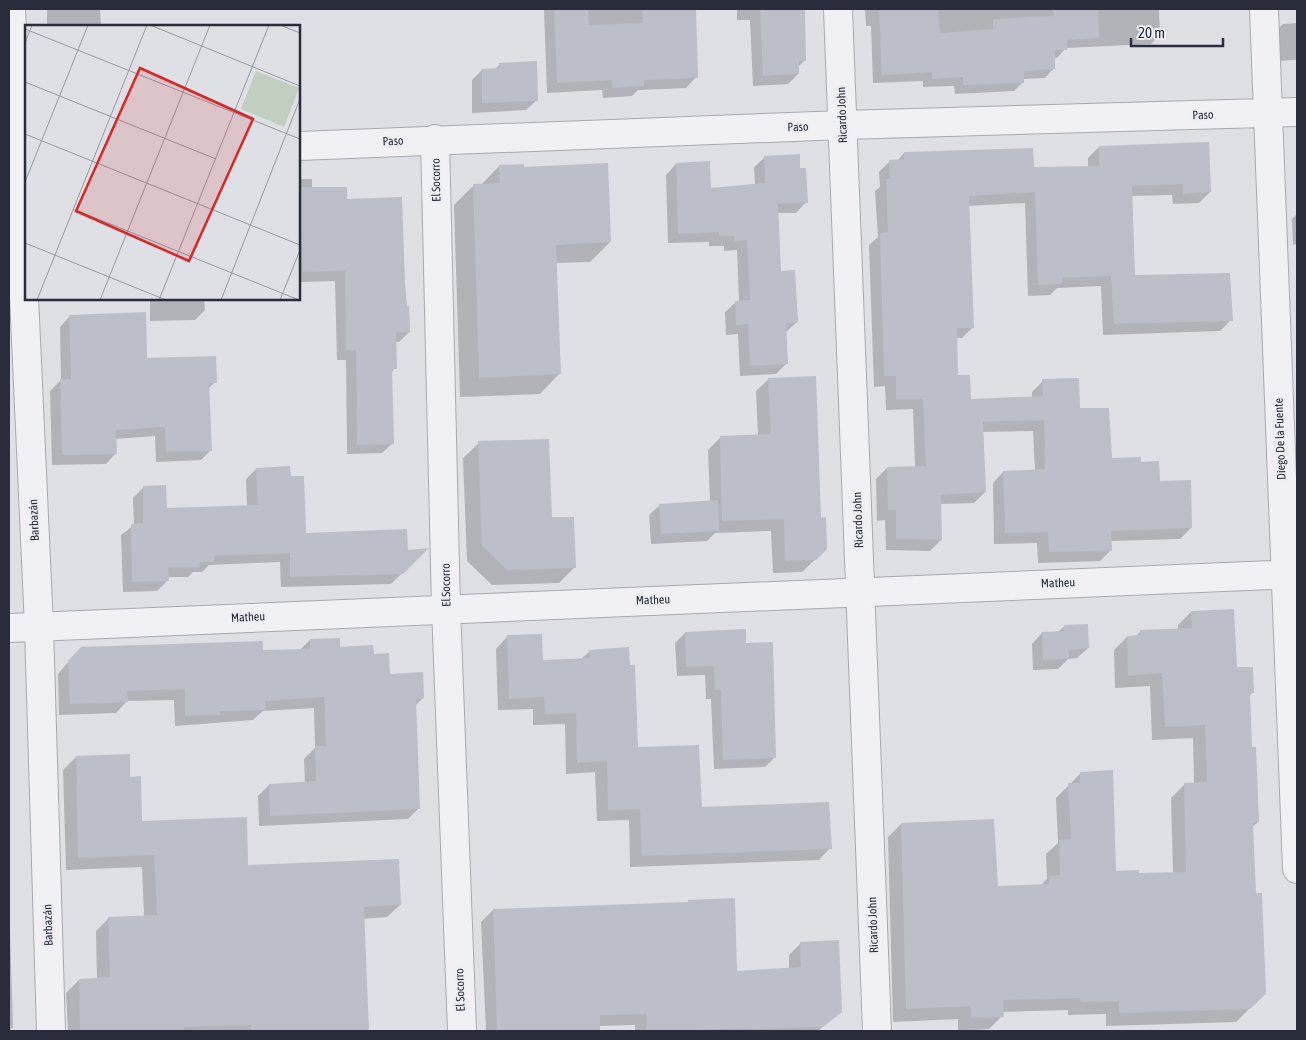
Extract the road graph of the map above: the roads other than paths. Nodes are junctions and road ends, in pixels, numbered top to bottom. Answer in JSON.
{"nodes":[{"id":1,"x":11,"y":9,"type":"edge"},
{"id":2,"x":838,"y":9,"type":"edge"},
{"id":3,"x":1264,"y":9,"type":"edge"},
{"id":4,"x":1297,"y":112,"type":"edge"},
{"id":5,"x":1269,"y":113,"type":"junction"},
{"id":6,"x":843,"y":125,"type":"junction"},
{"id":7,"x":435,"y":139,"type":"junction"},
{"id":8,"x":300,"y":146,"type":"edge"},
{"id":9,"x":17,"y":159,"type":"edge"},
{"id":10,"x":1291,"y":574,"type":"edge"},
{"id":11,"x":860,"y":591,"type":"junction"},
{"id":12,"x":446,"y":608,"type":"junction"},
{"id":13,"x":39,"y":627,"type":"junction"},
{"id":14,"x":9,"y":628,"type":"edge"},
{"id":15,"x":1297,"y":869,"type":"edge"},
{"id":16,"x":51,"y":1031,"type":"edge"},
{"id":17,"x":462,"y":1031,"type":"edge"},
{"id":18,"x":877,"y":1031,"type":"edge"}],
"edges":[{"from":1,"to":9,"type":"street","name":"Barbazán"},
{"from":2,"to":6,"type":"street","name":"Ricardo John"},
{"from":3,"to":5,"type":"street","name":"Diego De la Fuente"},
{"from":4,"to":5,"type":"street","name":"Paso"},
{"from":5,"to":6,"type":"street","name":"Paso"},
{"from":5,"to":10,"type":"street","name":"Diego De la Fuente"},
{"from":6,"to":7,"type":"street","name":"Paso"},
{"from":6,"to":11,"type":"street","name":"Ricardo John"},
{"from":7,"to":8,"type":"street","name":"Paso"},
{"from":7,"to":12,"type":"street","name":"El Socorro"},
{"from":9,"to":13,"type":"street","name":"Barbazán"},
{"from":10,"to":11,"type":"street","name":"Matheu"},
{"from":10,"to":15,"type":"street","name":"Diego De la Fuente"},
{"from":11,"to":12,"type":"street","name":"Matheu"},
{"from":11,"to":18,"type":"street","name":"Ricardo John"},
{"from":12,"to":13,"type":"street","name":"Matheu"},
{"from":12,"to":17,"type":"street","name":"El Socorro"},
{"from":13,"to":14,"type":"street","name":"Matheu"},
{"from":13,"to":16,"type":"street","name":"Barbazán"}]}
